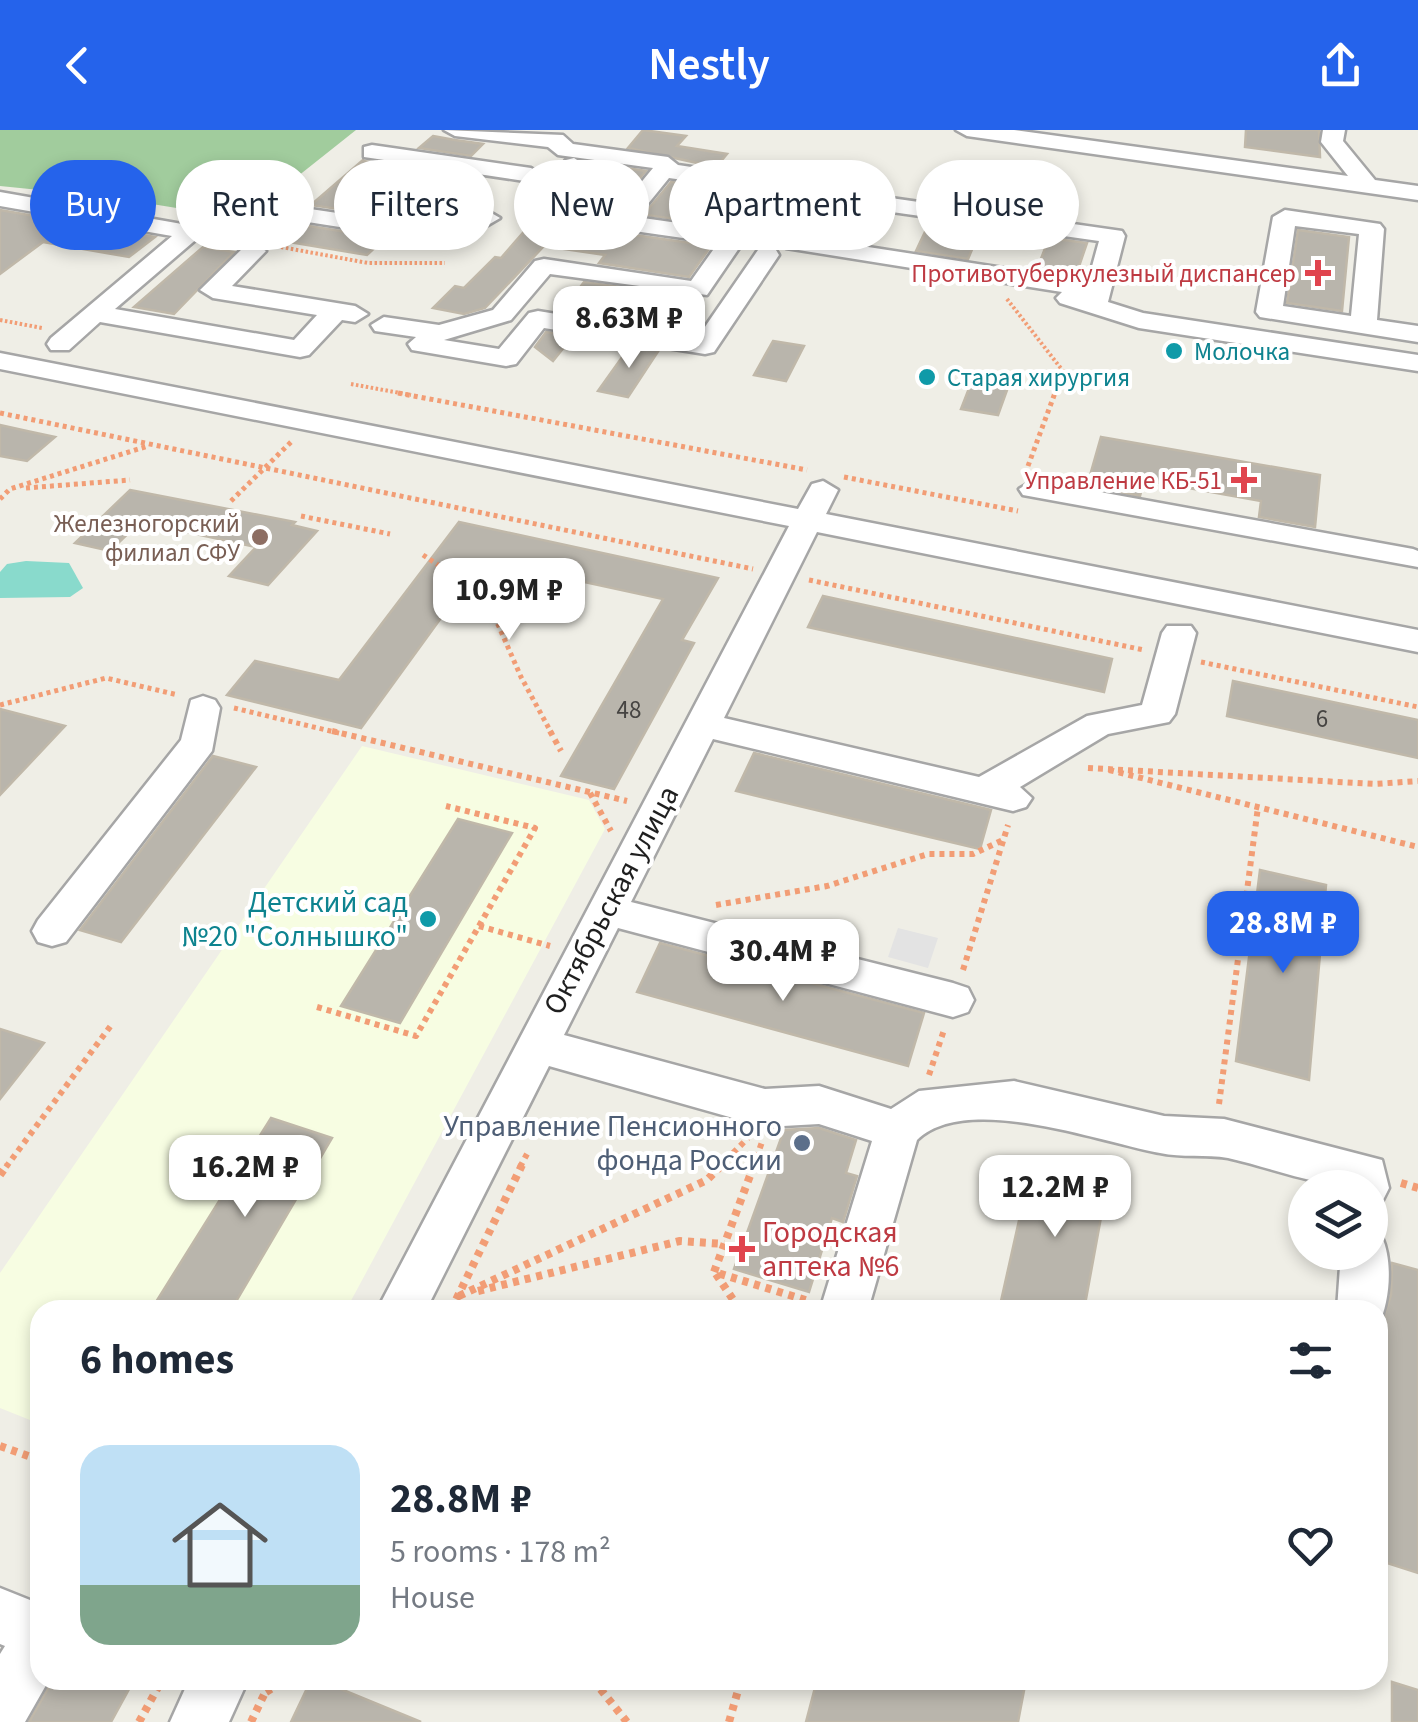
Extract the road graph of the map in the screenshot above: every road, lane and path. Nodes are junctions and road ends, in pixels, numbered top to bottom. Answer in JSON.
{"nodes":[{"id":1,"x":455,"y":130,"type":"edge"},
{"id":2,"x":968,"y":130,"type":"edge"},
{"id":3,"x":1334,"y":130,"type":"edge"},
{"id":4,"x":372,"y":152,"type":"dead end"},
{"id":5,"x":565,"y":152,"type":"junction"},
{"id":6,"x":563,"y":160,"type":"edge"},
{"id":7,"x":669,"y":162,"type":"edge"},
{"id":8,"x":669,"y":168,"type":"edge"},
{"id":9,"x":514,"y":173,"type":"edge"},
{"id":10,"x":1369,"y":186,"type":"junction"},
{"id":11,"x":649,"y":189,"type":"edge"},
{"id":12,"x":1418,"y":193,"type":"edge"},
{"id":13,"x":0,"y":199,"type":"edge"},
{"id":14,"x":514,"y":215,"type":"edge"},
{"id":15,"x":314,"y":217,"type":"edge"},
{"id":16,"x":649,"y":226,"type":"edge"},
{"id":17,"x":266,"y":250,"type":"edge"},
{"id":18,"x":274,"y":250,"type":"edge"},
{"id":19,"x":766,"y":255,"type":"dead end"},
{"id":20,"x":444,"y":263,"type":"dead end"},
{"id":21,"x":986,"y":272,"type":"junction"},
{"id":22,"x":1096,"y":298,"type":"junction"},
{"id":23,"x":336,"y":311,"type":"junction"},
{"id":24,"x":94,"y":313,"type":"junction"},
{"id":25,"x":1363,"y":326,"type":"junction"},
{"id":26,"x":382,"y":327,"type":"junction"},
{"id":27,"x":1418,"y":334,"type":"edge"},
{"id":28,"x":60,"y":344,"type":"dead end"},
{"id":29,"x":0,"y":362,"type":"edge"},
{"id":30,"x":1418,"y":363,"type":"edge"},
{"id":31,"x":351,"y":384,"type":"dead end"},
{"id":32,"x":0,"y":412,"type":"edge"},
{"id":33,"x":309,"y":422,"type":"junction"},
{"id":34,"x":153,"y":444,"type":"junction"},
{"id":35,"x":265,"y":468,"type":"junction"},
{"id":36,"x":130,"y":480,"type":"dead end"},
{"id":37,"x":10,"y":489,"type":"junction"},
{"id":38,"x":0,"y":490,"type":"edge"},
{"id":39,"x":823,"y":490,"type":"junction"},
{"id":40,"x":1028,"y":492,"type":"junction"},
{"id":41,"x":0,"y":499,"type":"edge"},
{"id":42,"x":232,"y":501,"type":"dead end"},
{"id":43,"x":301,"y":516,"type":"dead end"},
{"id":44,"x":390,"y":534,"type":"dead end"},
{"id":45,"x":422,"y":554,"type":"dead end"},
{"id":46,"x":1413,"y":560,"type":"dead end"},
{"id":47,"x":472,"y":565,"type":"dead end"},
{"id":48,"x":779,"y":574,"type":"junction"},
{"id":49,"x":486,"y":597,"type":"junction"},
{"id":50,"x":1418,"y":641,"type":"edge"},
{"id":51,"x":1175,"y":644,"type":"junction"},
{"id":52,"x":208,"y":704,"type":"junction"},
{"id":53,"x":0,"y":706,"type":"edge"},
{"id":54,"x":1418,"y":707,"type":"edge"},
{"id":55,"x":703,"y":726,"type":"junction"},
{"id":56,"x":561,"y":750,"type":"dead end"},
{"id":57,"x":1092,"y":766,"type":"junction"},
{"id":58,"x":1077,"y":772,"type":"dead end"},
{"id":59,"x":1418,"y":781,"type":"edge"},
{"id":60,"x":590,"y":792,"type":"junction"},
{"id":61,"x":999,"y":795,"type":"junction"},
{"id":62,"x":627,"y":801,"type":"dead end"},
{"id":63,"x":446,"y":806,"type":"dead end"},
{"id":64,"x":1258,"y":808,"type":"junction"},
{"id":65,"x":611,"y":831,"type":"dead end"},
{"id":66,"x":1004,"y":840,"type":"junction"},
{"id":67,"x":1418,"y":848,"type":"edge"},
{"id":68,"x":623,"y":915,"type":"junction"},
{"id":69,"x":479,"y":926,"type":"junction"},
{"id":70,"x":52,"y":931,"type":"dead end"},
{"id":71,"x":550,"y":946,"type":"dead end"},
{"id":72,"x":953,"y":1000,"type":"junction"},
{"id":73,"x":318,"y":1008,"type":"dead end"},
{"id":74,"x":112,"y":1024,"type":"dead end"},
{"id":75,"x":536,"y":1045,"type":"junction"},
{"id":76,"x":775,"y":1110,"type":"junction"},
{"id":77,"x":908,"y":1120,"type":"junction"},
{"id":78,"x":1224,"y":1138,"type":"junction"},
{"id":79,"x":1350,"y":1170,"type":"edge"},
{"id":80,"x":0,"y":1175,"type":"edge"},
{"id":81,"x":724,"y":1244,"type":"junction"},
{"id":82,"x":1364,"y":1270,"type":"edge"},
{"id":83,"x":714,"y":1272,"type":"junction"},
{"id":84,"x":406,"y":1300,"type":"edge"},
{"id":85,"x":733,"y":1300,"type":"edge"},
{"id":86,"x":809,"y":1300,"type":"edge"},
{"id":87,"x":836,"y":1300,"type":"edge"},
{"id":88,"x":1362,"y":1300,"type":"edge"},
{"id":89,"x":0,"y":1446,"type":"edge"},
{"id":90,"x":30,"y":1456,"type":"edge"},
{"id":91,"x":0,"y":1616,"type":"edge"},
{"id":92,"x":30,"y":1628,"type":"edge"},
{"id":93,"x":30,"y":1657,"type":"edge"},
{"id":94,"x":157,"y":1690,"type":"edge"},
{"id":95,"x":237,"y":1690,"type":"edge"},
{"id":96,"x":243,"y":1690,"type":"edge"},
{"id":97,"x":602,"y":1690,"type":"edge"},
{"id":98,"x":737,"y":1690,"type":"edge"},
{"id":99,"x":0,"y":1709,"type":"edge"},
{"id":100,"x":140,"y":1722,"type":"edge"},
{"id":101,"x":199,"y":1722,"type":"edge"},
{"id":102,"x":251,"y":1722,"type":"edge"},
{"id":103,"x":627,"y":1722,"type":"edge"},
{"id":104,"x":729,"y":1722,"type":"edge"}],
"edges":[{"from":1,"to":5,"type":"street"},
{"from":2,"to":10,"type":"street"},
{"from":3,"to":10,"type":"street"},
{"from":4,"to":9,"type":"street"},
{"from":5,"to":6,"type":"street"},
{"from":5,"to":7,"type":"street"},
{"from":8,"to":11,"type":"street"},
{"from":10,"to":12,"type":"street"},
{"from":13,"to":24,"type":"street"},
{"from":14,"to":15,"type":"street"},
{"from":16,"to":26,"type":"street"},
{"from":17,"to":23,"type":"street"},
{"from":18,"to":20,"type":"path"},
{"from":19,"to":26,"type":"street"},
{"from":21,"to":22,"type":"street"},
{"from":21,"to":22,"type":"street"},
{"from":21,"to":40,"type":"path"},
{"from":22,"to":30,"type":"street"},
{"from":23,"to":24,"type":"street"},
{"from":23,"to":26,"type":"street"},
{"from":24,"to":28,"type":"street"},
{"from":25,"to":25,"type":"street"},
{"from":25,"to":27,"type":"street"},
{"from":29,"to":33,"type":"street"},
{"from":31,"to":39,"type":"path"},
{"from":32,"to":34,"type":"path"},
{"from":33,"to":35,"type":"path"},
{"from":33,"to":39,"type":"street"},
{"from":34,"to":35,"type":"path"},
{"from":34,"to":37,"type":"path"},
{"from":35,"to":42,"type":"path"},
{"from":35,"to":48,"type":"path"},
{"from":36,"to":37,"type":"path"},
{"from":37,"to":38,"type":"path"},
{"from":37,"to":41,"type":"path"},
{"from":39,"to":40,"type":"path"},
{"from":39,"to":48,"type":"street","name":"Октябрьская улица"},
{"from":39,"to":50,"type":"street"},
{"from":40,"to":46,"type":"street"},
{"from":43,"to":44,"type":"path"},
{"from":45,"to":49,"type":"path"},
{"from":47,"to":49,"type":"path"},
{"from":48,"to":51,"type":"path"},
{"from":48,"to":55,"type":"street","name":"Октябрьская улица"},
{"from":49,"to":56,"type":"path"},
{"from":51,"to":54,"type":"path"},
{"from":51,"to":61,"type":"street"},
{"from":52,"to":53,"type":"path"},
{"from":52,"to":60,"type":"path"},
{"from":52,"to":70,"type":"street"},
{"from":55,"to":61,"type":"street"},
{"from":55,"to":68,"type":"street","name":"Октябрьская улица"},
{"from":57,"to":58,"type":"path"},
{"from":57,"to":59,"type":"path"},
{"from":57,"to":64,"type":"path"},
{"from":60,"to":62,"type":"path"},
{"from":60,"to":65,"type":"path"},
{"from":61,"to":66,"type":"path"},
{"from":63,"to":69,"type":"path"},
{"from":64,"to":67,"type":"path"},
{"from":64,"to":78,"type":"path"},
{"from":66,"to":68,"type":"path"},
{"from":66,"to":72,"type":"path"},
{"from":68,"to":72,"type":"street"},
{"from":68,"to":75,"type":"street","name":"Октябрьская улица"},
{"from":69,"to":71,"type":"path"},
{"from":69,"to":73,"type":"path"},
{"from":72,"to":77,"type":"path"},
{"from":74,"to":80,"type":"path"},
{"from":75,"to":76,"type":"street"},
{"from":75,"to":84,"type":"street","name":"Октябрьская улица"},
{"from":76,"to":77,"type":"street"},
{"from":76,"to":81,"type":"path"},
{"from":76,"to":81,"type":"path"},
{"from":77,"to":78,"type":"street"},
{"from":77,"to":87,"type":"street"},
{"from":78,"to":79,"type":"street"},
{"from":81,"to":83,"type":"path"},
{"from":82,"to":88,"type":"street"},
{"from":83,"to":85,"type":"path"},
{"from":83,"to":86,"type":"path"},
{"from":89,"to":90,"type":"path"},
{"from":91,"to":92,"type":"street"},
{"from":93,"to":99,"type":"street"},
{"from":94,"to":100,"type":"path"},
{"from":95,"to":101,"type":"street"},
{"from":96,"to":102,"type":"path"},
{"from":97,"to":103,"type":"path"},
{"from":98,"to":104,"type":"path"}]}
